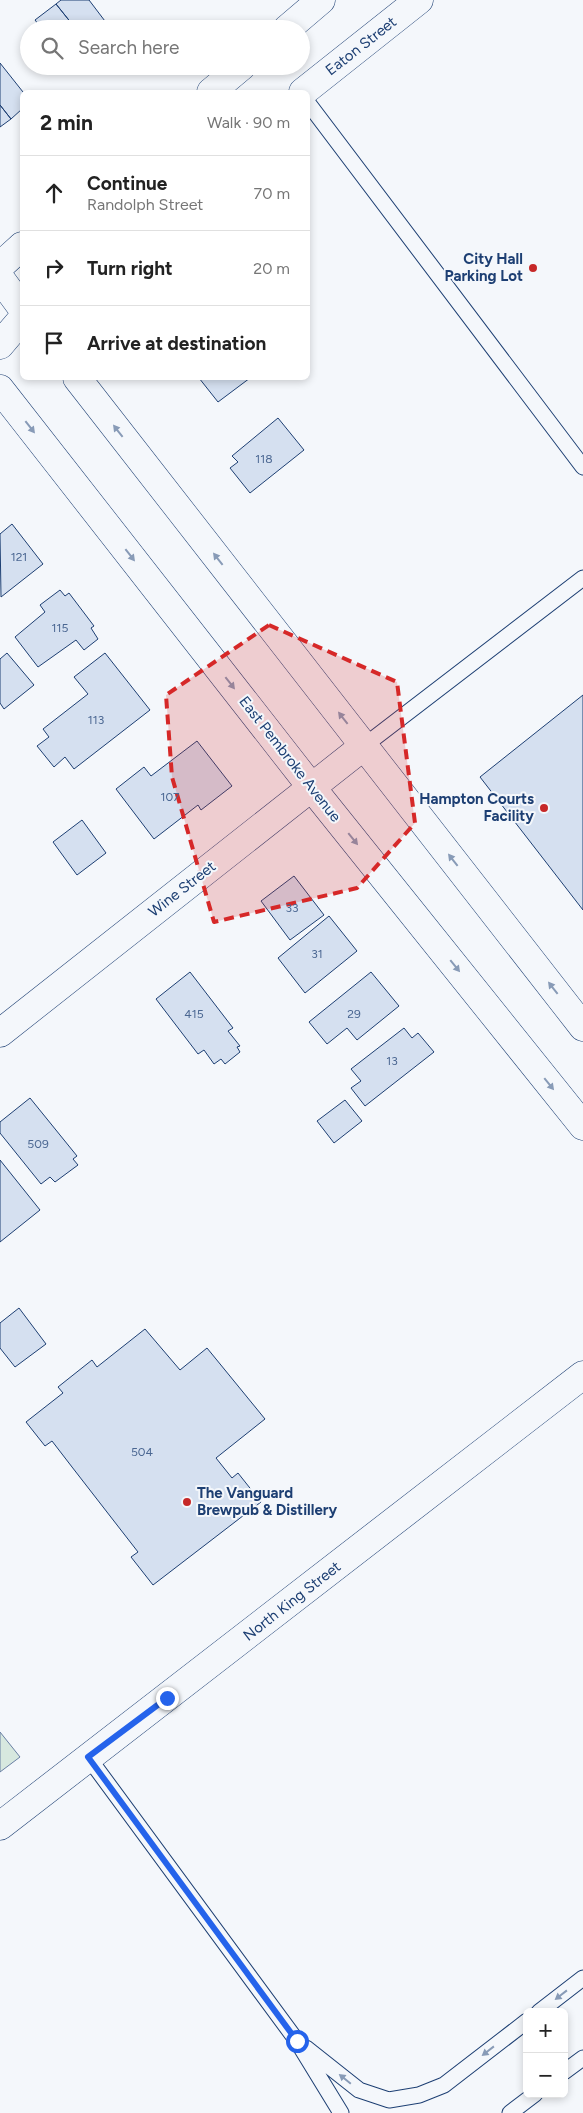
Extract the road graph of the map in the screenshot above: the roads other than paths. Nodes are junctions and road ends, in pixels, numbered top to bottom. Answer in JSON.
{"nodes":[{"id":1,"x":321,"y":0,"type":"edge"},
{"id":2,"x":419,"y":0,"type":"edge"},
{"id":3,"x":298,"y":20,"type":"edge"},
{"id":4,"x":231,"y":75,"type":"edge"},
{"id":5,"x":213,"y":90,"type":"edge"},
{"id":6,"x":306,"y":90,"type":"edge"},
{"id":7,"x":310,"y":106,"type":"edge"},
{"id":8,"x":20,"y":248,"type":"edge"},
{"id":9,"x":0,"y":266,"type":"edge"},
{"id":10,"x":0,"y":278,"type":"edge"},
{"id":11,"x":20,"y":305,"type":"edge"},
{"id":12,"x":20,"y":320,"type":"edge"},
{"id":13,"x":0,"y":345,"type":"edge"},
{"id":14,"x":79,"y":380,"type":"edge"},
{"id":15,"x":0,"y":389,"type":"edge"},
{"id":16,"x":583,"y":467,"type":"edge"},
{"id":17,"x":583,"y":578,"type":"edge"},
{"id":18,"x":364,"y":746,"type":"junction"},
{"id":19,"x":312,"y":788,"type":"junction"},
{"id":20,"x":583,"y":1027,"type":"edge"},
{"id":21,"x":0,"y":1032,"type":"edge"},
{"id":22,"x":583,"y":1126,"type":"edge"},
{"id":23,"x":583,"y":1375,"type":"edge"},
{"id":24,"x":88,"y":1757,"type":"junction"},
{"id":25,"x":0,"y":1826,"type":"edge"},
{"id":26,"x":583,"y":1978,"type":"edge"},
{"id":27,"x":544,"y":2008,"type":"edge"},
{"id":28,"x":523,"y":2024,"type":"edge"},
{"id":29,"x":297,"y":2041,"type":"junction"},
{"id":30,"x":583,"y":2058,"type":"edge"},
{"id":31,"x":568,"y":2069,"type":"edge"},
{"id":32,"x":530,"y":2098,"type":"edge"},
{"id":33,"x":341,"y":2113,"type":"edge"},
{"id":34,"x":510,"y":2113,"type":"edge"}],
"edges":[{"from":1,"to":3,"type":"main road"},
{"from":2,"to":6,"type":"main road","name":"Eaton Street"},
{"from":4,"to":5,"type":"main road"},
{"from":7,"to":16,"type":"lane"},
{"from":8,"to":9,"type":"main road"},
{"from":10,"to":11,"type":"main road"},
{"from":12,"to":13,"type":"main road"},
{"from":18,"to":14,"type":"main road","one_way":true},
{"from":15,"to":19,"type":"main road","name":"East Pembroke Avenue","one_way":true},
{"from":17,"to":18,"type":"lane"},
{"from":18,"to":19,"type":"main road","name":"Wine Street"},
{"from":20,"to":18,"type":"main road","one_way":true},
{"from":19,"to":21,"type":"main road","name":"Wine Street"},
{"from":19,"to":22,"type":"main road","name":"East Pembroke Avenue","one_way":true},
{"from":23,"to":24,"type":"main road","name":"North King Street"},
{"from":24,"to":25,"type":"main road","name":"North King Street"},
{"from":24,"to":29,"type":"lane"},
{"from":26,"to":27,"type":"lane","one_way":true},
{"from":28,"to":29,"type":"lane","one_way":true},
{"from":29,"to":33,"type":"lane"},
{"from":30,"to":31,"type":"lane"},
{"from":32,"to":34,"type":"lane"}]}
